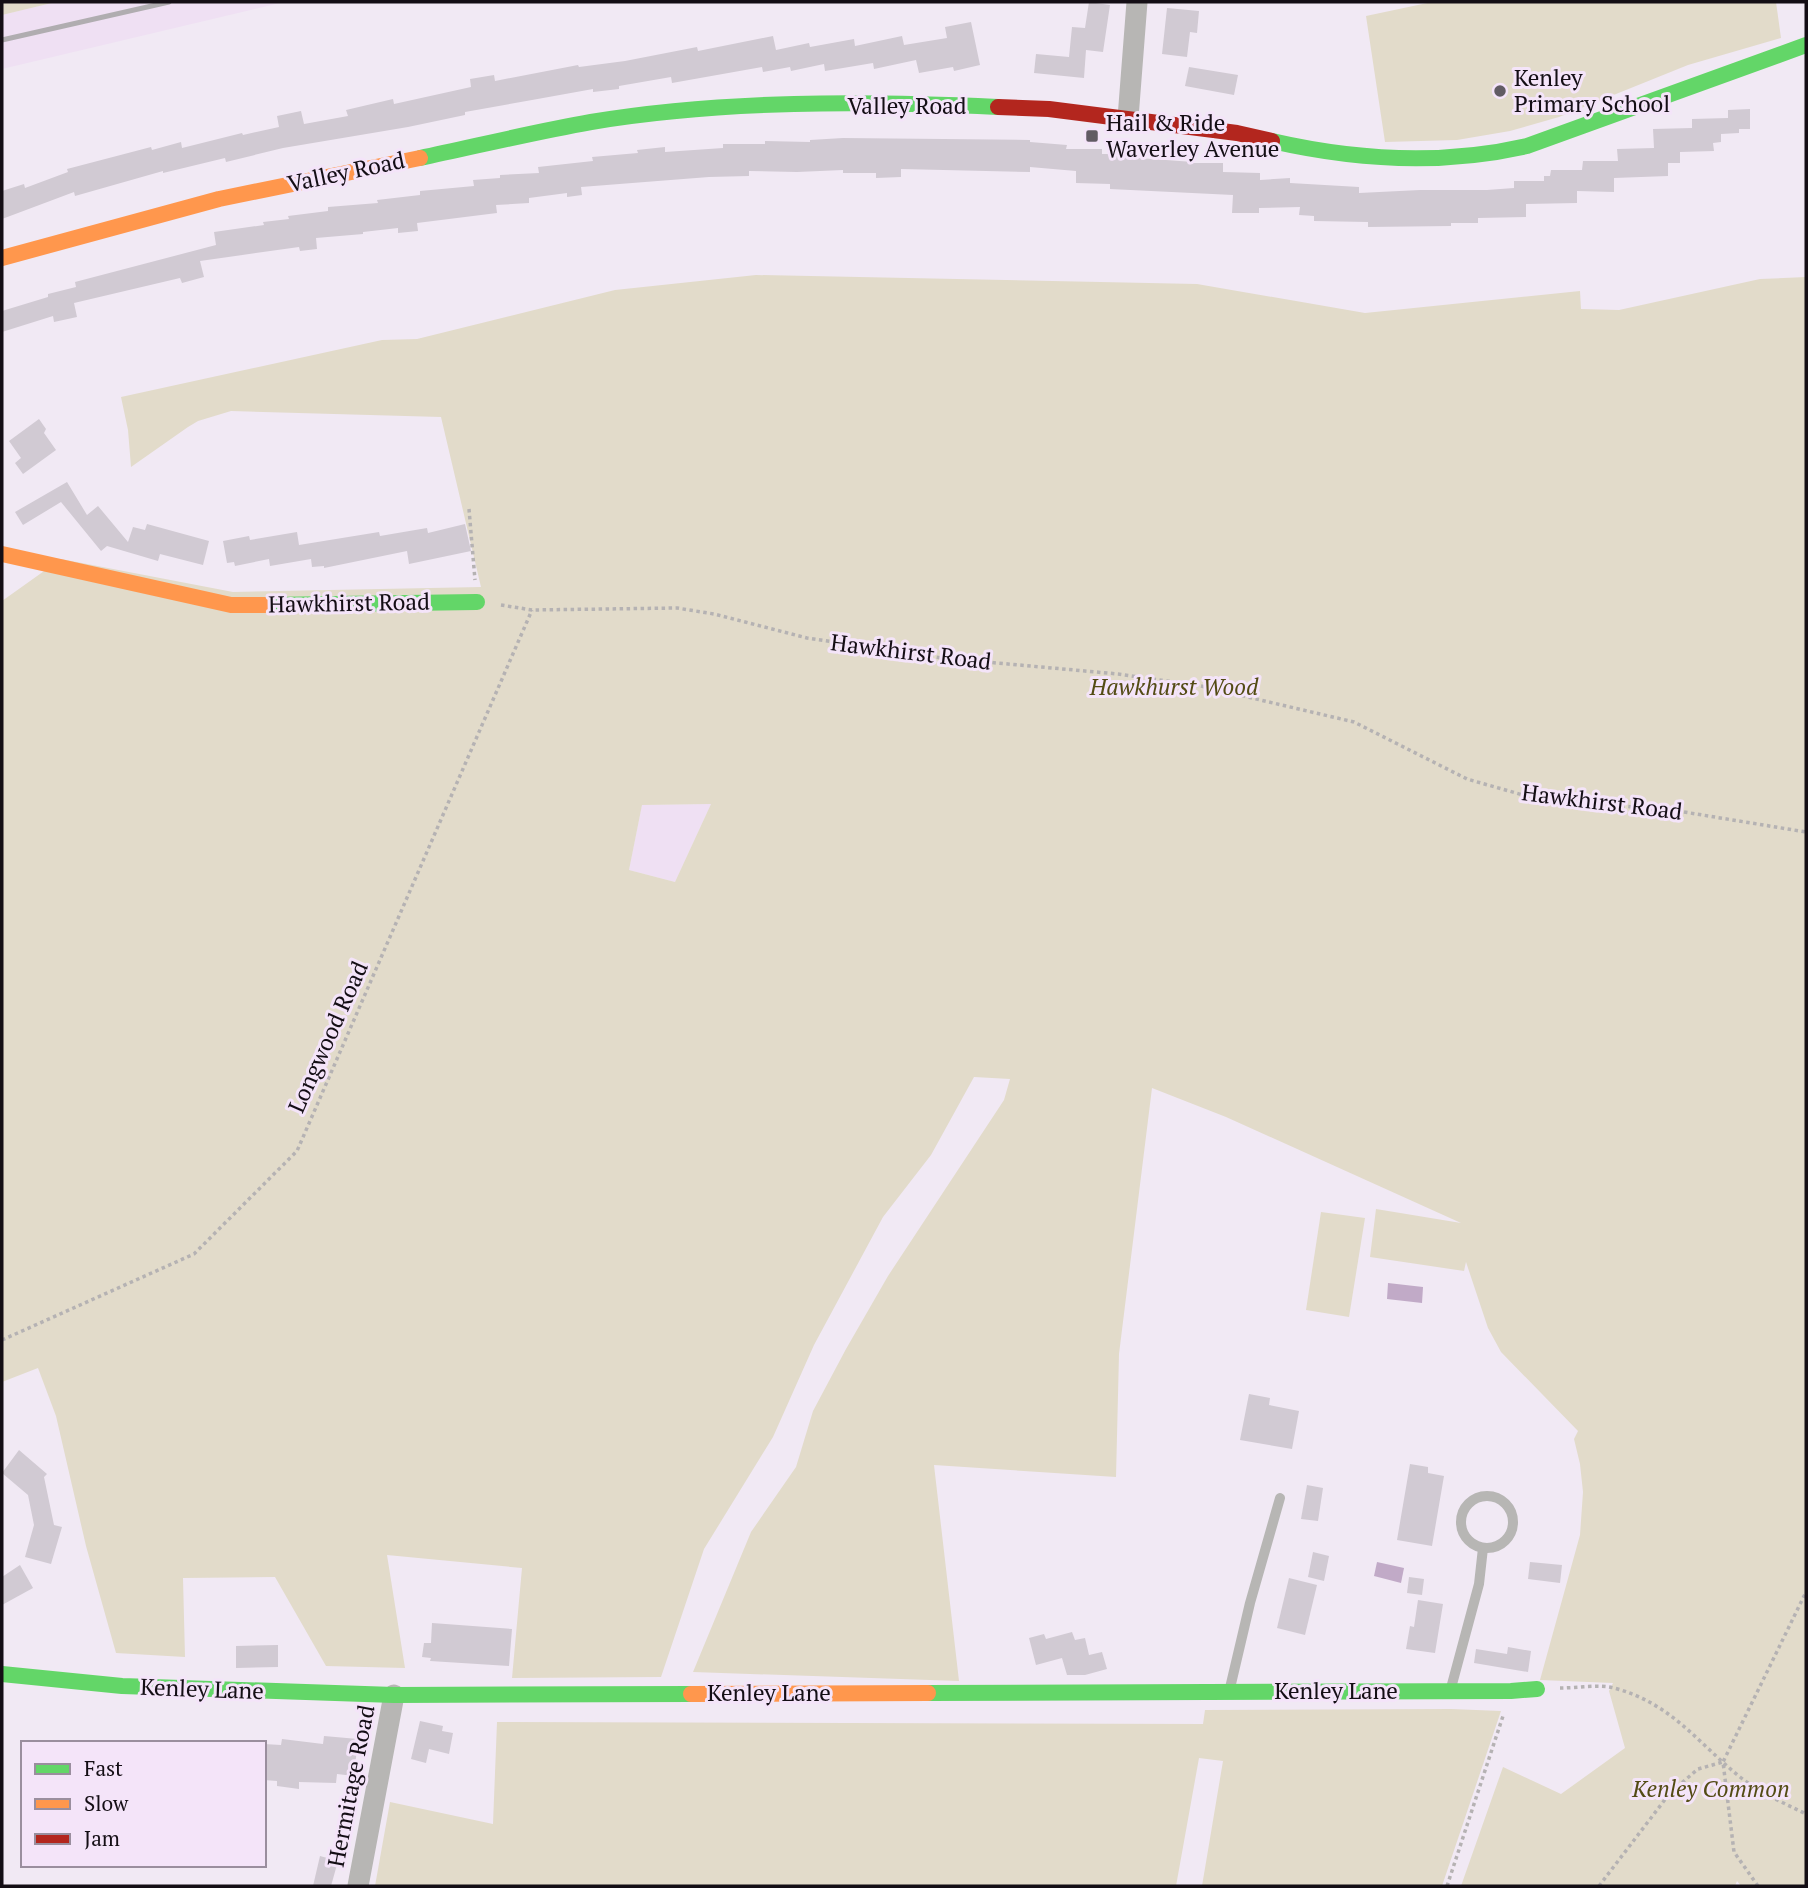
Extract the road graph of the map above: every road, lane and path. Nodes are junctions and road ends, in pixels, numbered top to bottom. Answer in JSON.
{"nodes":[{"id":1,"x":1137,"y":2,"type":"edge"},
{"id":2,"x":1806,"y":45,"type":"edge"},
{"id":3,"x":1128,"y":118,"type":"junction"},
{"id":4,"x":2,"y":258,"type":"edge"},
{"id":5,"x":469,"y":509,"type":"dead end"},
{"id":6,"x":2,"y":554,"type":"edge"},
{"id":7,"x":474,"y":572,"type":"dead end"},
{"id":8,"x":477,"y":602,"type":"joint"},
{"id":9,"x":532,"y":610,"type":"junction"},
{"id":10,"x":1806,"y":832,"type":"edge"},
{"id":11,"x":2,"y":1340,"type":"edge"},
{"id":12,"x":1280,"y":1498,"type":"dead end"},
{"id":13,"x":1483,"y":1548,"type":"junction"},
{"id":14,"x":1806,"y":1592,"type":"edge"},
{"id":15,"x":2,"y":1674,"type":"edge"},
{"id":16,"x":1537,"y":1689,"type":"joint"},
{"id":17,"x":1230,"y":1691,"type":"junction"},
{"id":18,"x":1450,"y":1691,"type":"junction"},
{"id":19,"x":1511,"y":1691,"type":"junction"},
{"id":20,"x":394,"y":1695,"type":"junction"},
{"id":21,"x":1723,"y":1762,"type":"junction"},
{"id":22,"x":1806,"y":1814,"type":"edge"},
{"id":23,"x":358,"y":1886,"type":"edge"},
{"id":24,"x":1447,"y":1886,"type":"edge"},
{"id":25,"x":1600,"y":1886,"type":"edge"},
{"id":26,"x":1758,"y":1886,"type":"edge"}],
"edges":[{"from":1,"to":3,"type":"street"},
{"from":2,"to":3,"type":"street","name":"Valley Road"},
{"from":3,"to":4,"type":"street","name":"Valley Road"},
{"from":5,"to":7,"type":"path"},
{"from":6,"to":8,"type":"street","name":"Hawkhirst Road"},
{"from":8,"to":9,"type":"path","name":"Hawkhirst Road"},
{"from":9,"to":10,"type":"path","name":"Hawkhirst Road"},
{"from":9,"to":11,"type":"path","name":"Longwood Road"},
{"from":12,"to":17,"type":"lane"},
{"from":13,"to":13,"type":"lane"},
{"from":13,"to":18,"type":"lane"},
{"from":14,"to":21,"type":"path"},
{"from":15,"to":20,"type":"street","name":"Kenley Lane"},
{"from":16,"to":19,"type":"street","name":"Kenley Lane"},
{"from":16,"to":21,"type":"path"},
{"from":17,"to":18,"type":"street","name":"Kenley Lane"},
{"from":17,"to":20,"type":"street","name":"Kenley Lane"},
{"from":18,"to":19,"type":"street","name":"Kenley Lane"},
{"from":19,"to":24,"type":"path"},
{"from":20,"to":23,"type":"street","name":"Hermitage Road"},
{"from":21,"to":22,"type":"path"},
{"from":21,"to":25,"type":"path"},
{"from":21,"to":26,"type":"path"}]}
